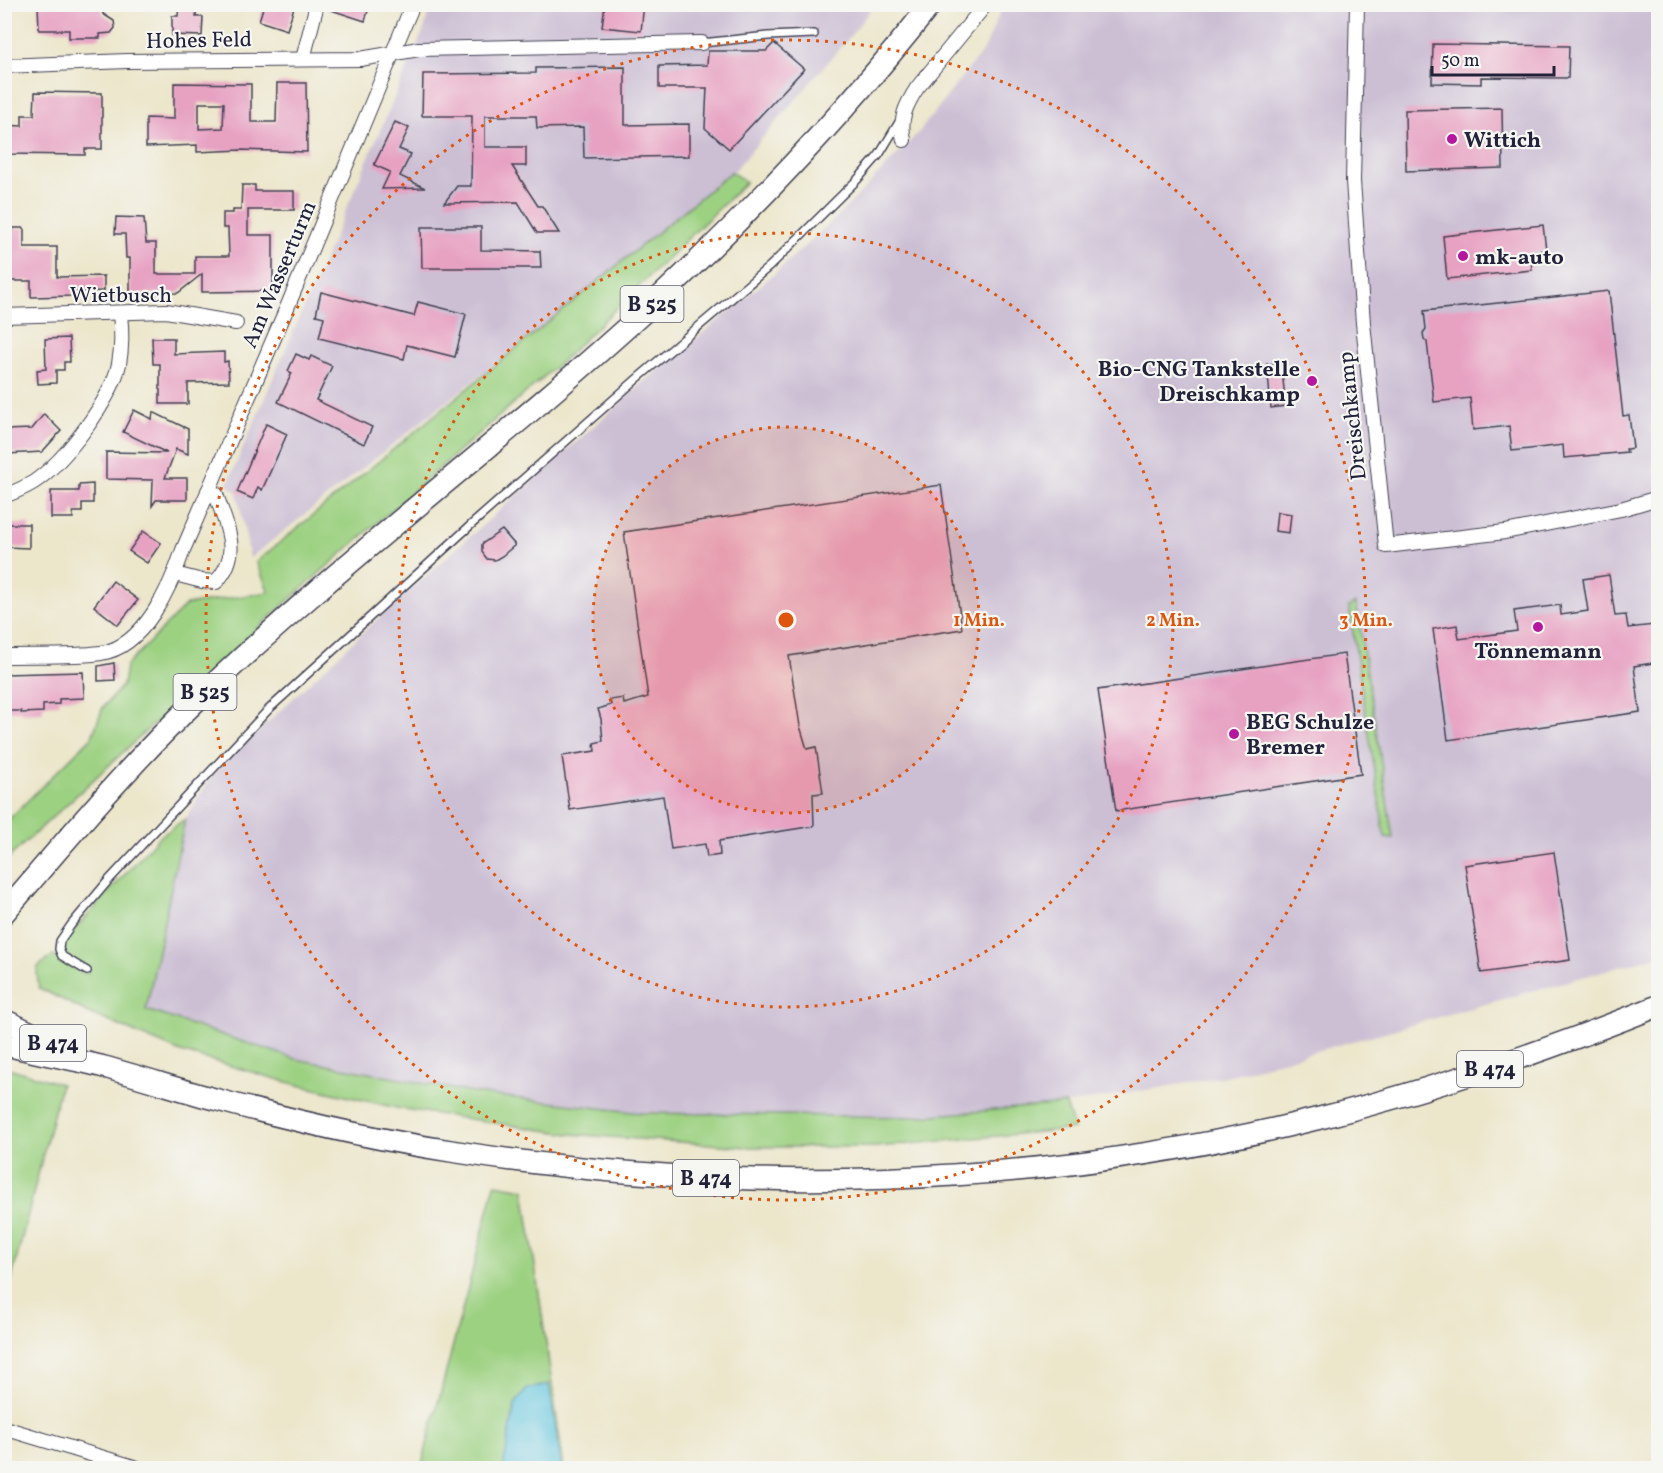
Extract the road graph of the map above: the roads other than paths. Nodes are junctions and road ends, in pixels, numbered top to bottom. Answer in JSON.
{"nodes":[{"id":1,"x":316,"y":4,"type":"edge"},
{"id":2,"x":413,"y":4,"type":"edge"},
{"id":3,"x":931,"y":4,"type":"edge"},
{"id":4,"x":986,"y":4,"type":"edge"},
{"id":5,"x":1357,"y":4,"type":"edge"},
{"id":6,"x":814,"y":34,"type":"dead end"},
{"id":7,"x":702,"y":43,"type":"joint"},
{"id":8,"x":394,"y":54,"type":"junction"},
{"id":9,"x":303,"y":59,"type":"junction"},
{"id":10,"x":4,"y":66,"type":"edge"},
{"id":11,"x":902,"y":117,"type":"junction"},
{"id":12,"x":904,"y":140,"type":"dead end"},
{"id":13,"x":120,"y":314,"type":"junction"},
{"id":14,"x":4,"y":316,"type":"edge"},
{"id":15,"x":236,"y":323,"type":"dead end"},
{"id":16,"x":208,"y":490,"type":"junction"},
{"id":17,"x":4,"y":496,"type":"edge"},
{"id":18,"x":1659,"y":498,"type":"edge"},
{"id":19,"x":175,"y":574,"type":"junction"},
{"id":20,"x":4,"y":656,"type":"edge"},
{"id":21,"x":4,"y":913,"type":"edge"},
{"id":22,"x":87,"y":971,"type":"dead end"},
{"id":23,"x":1659,"y":1006,"type":"edge"},
{"id":24,"x":4,"y":1020,"type":"edge"},
{"id":25,"x":4,"y":1044,"type":"edge"},
{"id":26,"x":102,"y":1066,"type":"junction"},
{"id":27,"x":4,"y":1428,"type":"edge"},
{"id":28,"x":137,"y":1468,"type":"edge"}],
"edges":[{"from":1,"to":9,"type":"street"},
{"from":2,"to":8,"type":"street","name":"Am Wasserturm"},
{"from":3,"to":21,"type":"main road","number":"B 525"},
{"from":4,"to":11,"type":"street"},
{"from":5,"to":18,"type":"street","name":"Dreischkamp"},
{"from":6,"to":7,"type":"lane"},
{"from":7,"to":8,"type":"street"},
{"from":8,"to":9,"type":"street","name":"Hohes Feld"},
{"from":8,"to":16,"type":"street","name":"Am Wasserturm"},
{"from":9,"to":10,"type":"street","name":"Hohes Feld"},
{"from":11,"to":12,"type":"street"},
{"from":11,"to":22,"type":"lane"},
{"from":13,"to":14,"type":"street","name":"Wietbusch"},
{"from":13,"to":15,"type":"street","name":"Wietbusch"},
{"from":13,"to":17,"type":"street"},
{"from":16,"to":19,"type":"street","name":"Am Wasserturm"},
{"from":16,"to":19,"type":"street"},
{"from":19,"to":20,"type":"street","name":"Am Wasserturm"},
{"from":23,"to":26,"type":"main road","number":"B 474"},
{"from":24,"to":26,"type":"main road","number":"B 474"},
{"from":25,"to":26,"type":"main road","number":"B 474"},
{"from":27,"to":28,"type":"street"}]}
